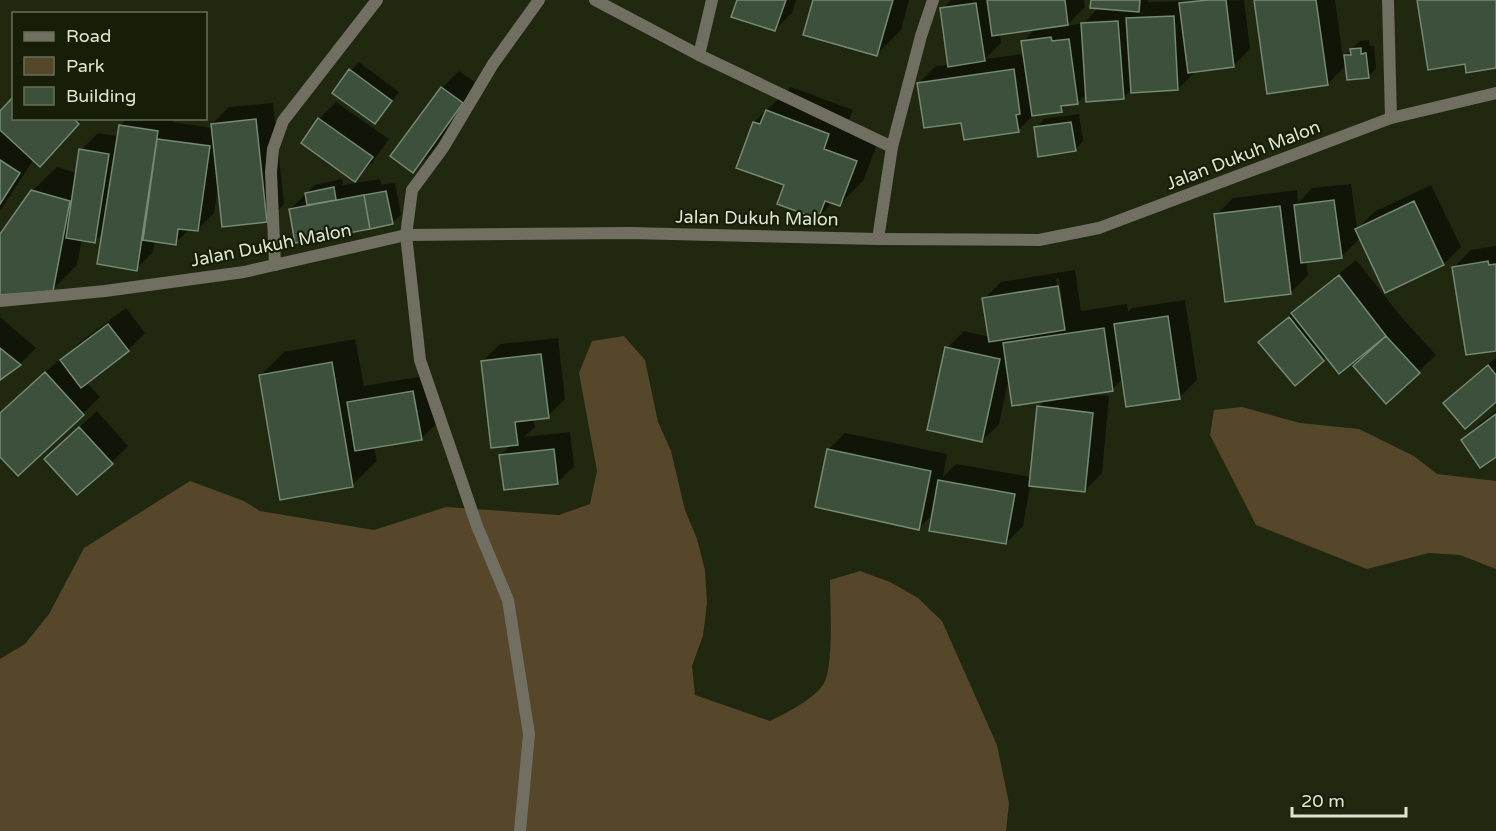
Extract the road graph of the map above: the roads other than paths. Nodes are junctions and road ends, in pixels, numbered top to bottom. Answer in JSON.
{"nodes":[{"id":1,"x":377,"y":0,"type":"edge"},
{"id":2,"x":539,"y":0,"type":"edge"},
{"id":3,"x":594,"y":0,"type":"edge"},
{"id":4,"x":712,"y":0,"type":"edge"},
{"id":5,"x":933,"y":0,"type":"edge"},
{"id":6,"x":1388,"y":0,"type":"edge"},
{"id":7,"x":699,"y":55,"type":"junction"},
{"id":8,"x":1496,"y":93,"type":"edge"},
{"id":9,"x":1391,"y":118,"type":"junction"},
{"id":10,"x":892,"y":147,"type":"junction"},
{"id":11,"x":406,"y":235,"type":"junction"},
{"id":12,"x":878,"y":239,"type":"junction"},
{"id":13,"x":275,"y":265,"type":"junction"},
{"id":14,"x":0,"y":301,"type":"edge"},
{"id":15,"x":520,"y":831,"type":"edge"}],
"edges":[{"from":1,"to":13,"type":"street"},
{"from":2,"to":11,"type":"street"},
{"from":3,"to":7,"type":"street"},
{"from":4,"to":7,"type":"street"},
{"from":5,"to":10,"type":"street"},
{"from":6,"to":9,"type":"street"},
{"from":7,"to":10,"type":"street"},
{"from":8,"to":9,"type":"street","name":"Jalan Dukuh Malon"},
{"from":9,"to":12,"type":"street","name":"Jalan Dukuh Malon"},
{"from":10,"to":12,"type":"street"},
{"from":11,"to":12,"type":"street","name":"Jalan Dukuh Malon"},
{"from":11,"to":13,"type":"street","name":"Jalan Dukuh Malon"},
{"from":11,"to":15,"type":"street"},
{"from":13,"to":14,"type":"street","name":"Jalan Dukuh Malon"}]}
